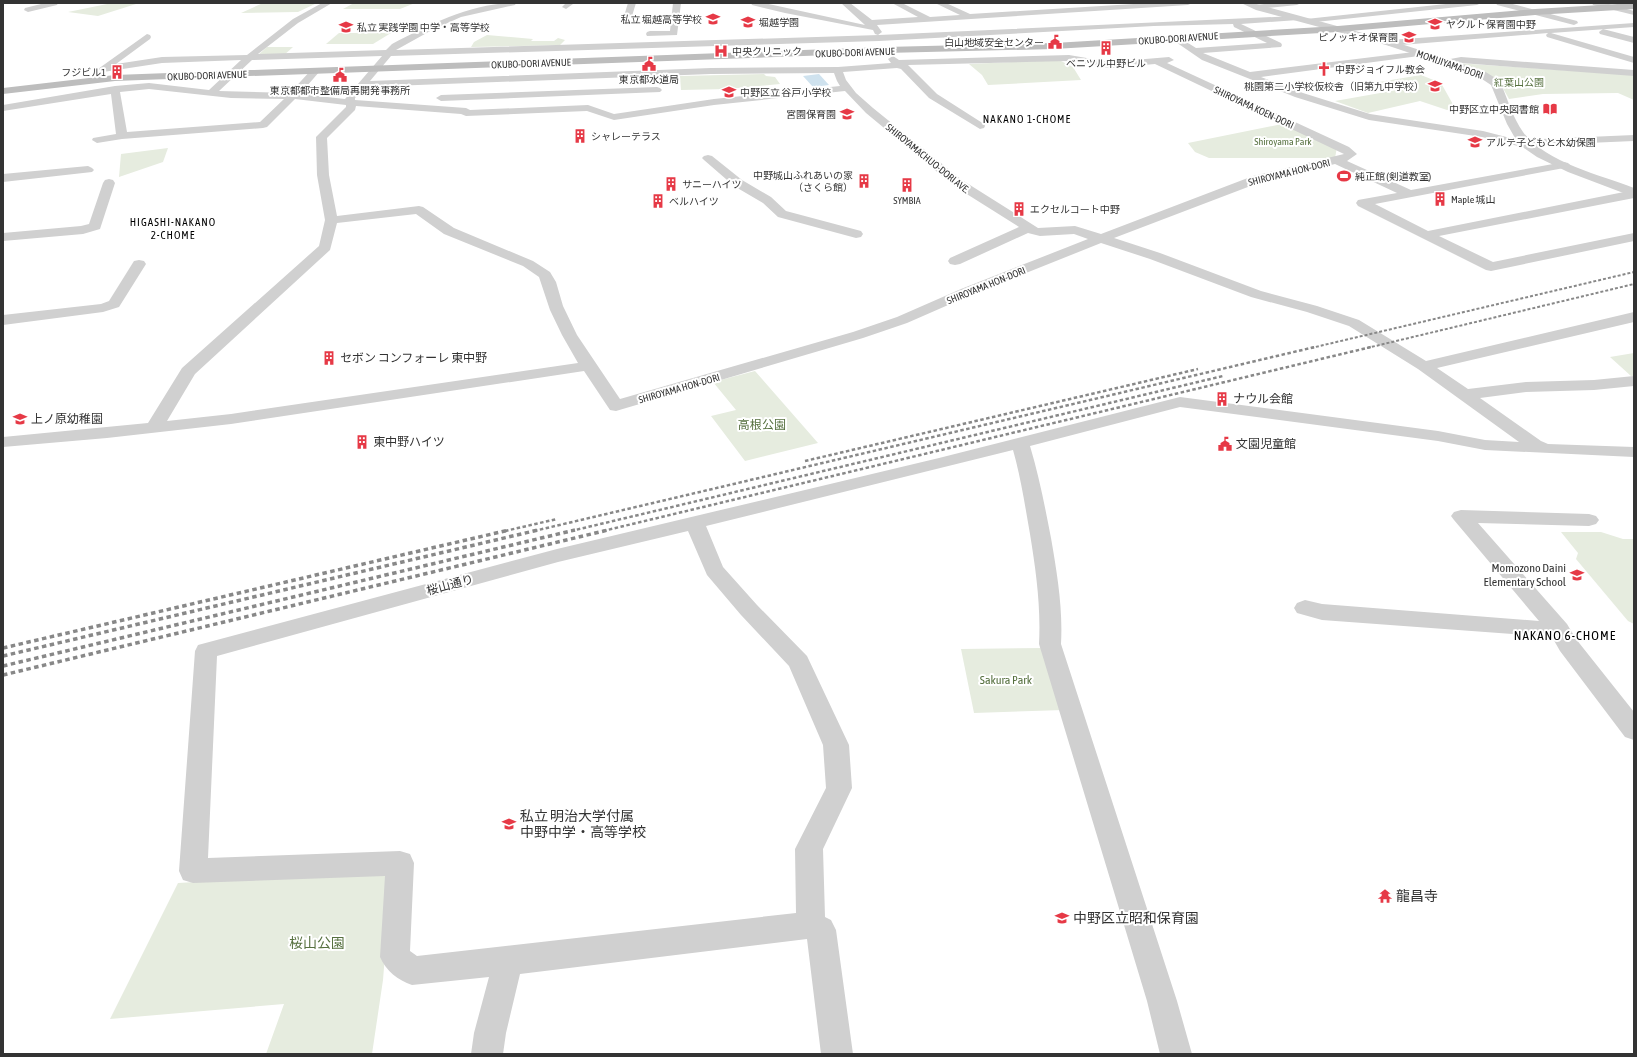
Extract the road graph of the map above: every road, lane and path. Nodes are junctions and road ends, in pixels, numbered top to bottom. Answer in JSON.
{"nodes":[{"id":1,"x":54,"y":3,"type":"edge"},
{"id":2,"x":328,"y":3,"type":"edge"},
{"id":3,"x":512,"y":3,"type":"edge"},
{"id":4,"x":632,"y":3,"type":"edge"},
{"id":5,"x":677,"y":3,"type":"edge"},
{"id":6,"x":755,"y":3,"type":"edge"},
{"id":7,"x":845,"y":3,"type":"edge"},
{"id":8,"x":896,"y":3,"type":"edge"},
{"id":9,"x":939,"y":3,"type":"edge"},
{"id":10,"x":1188,"y":3,"type":"edge"},
{"id":11,"x":1246,"y":3,"type":"edge"},
{"id":12,"x":1297,"y":3,"type":"edge"},
{"id":13,"x":1477,"y":3,"type":"edge"},
{"id":14,"x":1500,"y":3,"type":"edge"},
{"id":15,"x":1596,"y":3,"type":"edge"},
{"id":16,"x":990,"y":6,"type":"dead end"},
{"id":17,"x":1634,"y":6,"type":"edge"},
{"id":18,"x":1614,"y":7,"type":"junction"},
{"id":19,"x":1257,"y":8,"type":"junction"},
{"id":20,"x":28,"y":10,"type":"dead end"},
{"id":21,"x":1418,"y":10,"type":"junction"},
{"id":22,"x":1240,"y":11,"type":"dead end"},
{"id":23,"x":1535,"y":12,"type":"junction"},
{"id":24,"x":1634,"y":12,"type":"edge"},
{"id":25,"x":1216,"y":14,"type":"dead end"},
{"id":26,"x":1383,"y":14,"type":"junction"},
{"id":27,"x":1009,"y":15,"type":"junction"},
{"id":28,"x":628,"y":16,"type":"dead end"},
{"id":29,"x":811,"y":16,"type":"junction"},
{"id":30,"x":970,"y":17,"type":"junction"},
{"id":31,"x":1294,"y":18,"type":"junction"},
{"id":32,"x":930,"y":20,"type":"junction"},
{"id":33,"x":1306,"y":21,"type":"junction"},
{"id":34,"x":801,"y":22,"type":"dead end"},
{"id":35,"x":1232,"y":22,"type":"junction"},
{"id":36,"x":868,"y":23,"type":"junction"},
{"id":37,"x":1408,"y":23,"type":"junction"},
{"id":38,"x":850,"y":24,"type":"junction"},
{"id":39,"x":1634,"y":25,"type":"edge"},
{"id":40,"x":816,"y":26,"type":"dead end"},
{"id":41,"x":1588,"y":27,"type":"junction"},
{"id":42,"x":876,"y":28,"type":"junction"},
{"id":43,"x":1338,"y":29,"type":"junction"},
{"id":44,"x":1033,"y":30,"type":"junction"},
{"id":45,"x":1537,"y":31,"type":"junction"},
{"id":46,"x":642,"y":34,"type":"dead end"},
{"id":47,"x":1254,"y":34,"type":"junction"},
{"id":48,"x":148,"y":37,"type":"dead end"},
{"id":49,"x":880,"y":38,"type":"junction"},
{"id":50,"x":1174,"y":38,"type":"junction"},
{"id":51,"x":1447,"y":38,"type":"junction"},
{"id":52,"x":1634,"y":40,"type":"edge"},
{"id":53,"x":1389,"y":43,"type":"junction"},
{"id":54,"x":706,"y":44,"type":"junction"},
{"id":55,"x":1054,"y":46,"type":"junction"},
{"id":56,"x":496,"y":50,"type":"junction"},
{"id":57,"x":885,"y":50,"type":"junction"},
{"id":58,"x":390,"y":53,"type":"junction"},
{"id":59,"x":1419,"y":53,"type":"junction"},
{"id":60,"x":1192,"y":55,"type":"junction"},
{"id":61,"x":709,"y":56,"type":"junction"},
{"id":62,"x":248,"y":58,"type":"junction"},
{"id":63,"x":1069,"y":58,"type":"junction"},
{"id":64,"x":1177,"y":60,"type":"dead end"},
{"id":65,"x":1634,"y":60,"type":"edge"},
{"id":66,"x":1156,"y":61,"type":"junction"},
{"id":67,"x":1448,"y":62,"type":"junction"},
{"id":68,"x":1557,"y":62,"type":"dead end"},
{"id":69,"x":897,"y":64,"type":"junction"},
{"id":70,"x":490,"y":65,"type":"junction"},
{"id":71,"x":103,"y":69,"type":"junction"},
{"id":72,"x":376,"y":69,"type":"junction"},
{"id":73,"x":1575,"y":69,"type":"junction"},
{"id":74,"x":838,"y":70,"type":"junction"},
{"id":75,"x":1082,"y":70,"type":"dead end"},
{"id":76,"x":315,"y":71,"type":"junction"},
{"id":77,"x":711,"y":71,"type":"junction"},
{"id":78,"x":658,"y":73,"type":"junction"},
{"id":79,"x":1634,"y":73,"type":"edge"},
{"id":80,"x":232,"y":74,"type":"junction"},
{"id":81,"x":150,"y":76,"type":"junction"},
{"id":82,"x":1249,"y":76,"type":"junction"},
{"id":83,"x":90,"y":80,"type":"junction"},
{"id":84,"x":483,"y":80,"type":"junction"},
{"id":85,"x":64,"y":82,"type":"junction"},
{"id":86,"x":363,"y":84,"type":"junction"},
{"id":87,"x":138,"y":86,"type":"junction"},
{"id":88,"x":846,"y":88,"type":"junction"},
{"id":89,"x":115,"y":89,"type":"junction"},
{"id":90,"x":657,"y":90,"type":"junction"},
{"id":91,"x":3,"y":91,"type":"edge"},
{"id":92,"x":211,"y":93,"type":"junction"},
{"id":93,"x":294,"y":96,"type":"junction"},
{"id":94,"x":473,"y":97,"type":"junction"},
{"id":95,"x":66,"y":98,"type":"junction"},
{"id":96,"x":350,"y":102,"type":"junction"},
{"id":97,"x":401,"y":107,"type":"junction"},
{"id":98,"x":3,"y":108,"type":"edge"},
{"id":99,"x":657,"y":110,"type":"junction"},
{"id":100,"x":466,"y":111,"type":"junction"},
{"id":101,"x":980,"y":126,"type":"dead end"},
{"id":102,"x":122,"y":136,"type":"junction"},
{"id":103,"x":1634,"y":138,"type":"edge"},
{"id":104,"x":97,"y":140,"type":"dead end"},
{"id":105,"x":1526,"y":142,"type":"junction"},
{"id":106,"x":1351,"y":154,"type":"joint"},
{"id":107,"x":708,"y":158,"type":"dead end"},
{"id":108,"x":1336,"y":160,"type":"junction"},
{"id":109,"x":1564,"y":165,"type":"junction"},
{"id":110,"x":88,"y":170,"type":"dead end"},
{"id":111,"x":3,"y":178,"type":"edge"},
{"id":112,"x":108,"y":183,"type":"dead end"},
{"id":113,"x":1634,"y":193,"type":"edge"},
{"id":114,"x":1410,"y":194,"type":"junction"},
{"id":115,"x":331,"y":220,"type":"junction"},
{"id":116,"x":1028,"y":228,"type":"junction"},
{"id":117,"x":856,"y":234,"type":"dead end"},
{"id":118,"x":1425,"y":235,"type":"junction"},
{"id":119,"x":1634,"y":236,"type":"edge"},
{"id":120,"x":3,"y":237,"type":"edge"},
{"id":121,"x":1103,"y":238,"type":"junction"},
{"id":122,"x":955,"y":261,"type":"dead end"},
{"id":123,"x":139,"y":264,"type":"dead end"},
{"id":124,"x":1634,"y":317,"type":"edge"},
{"id":125,"x":3,"y":320,"type":"edge"},
{"id":126,"x":588,"y":366,"type":"junction"},
{"id":127,"x":1424,"y":366,"type":"junction"},
{"id":128,"x":1634,"y":381,"type":"edge"},
{"id":129,"x":1463,"y":395,"type":"junction"},
{"id":130,"x":154,"y":428,"type":"junction"},
{"id":131,"x":3,"y":442,"type":"edge"},
{"id":132,"x":1020,"y":442,"type":"junction"},
{"id":133,"x":1535,"y":445,"type":"junction"},
{"id":134,"x":1634,"y":452,"type":"edge"},
{"id":135,"x":1588,"y":520,"type":"dead end"},
{"id":136,"x":694,"y":522,"type":"junction"},
{"id":137,"x":1305,"y":608,"type":"dead end"},
{"id":138,"x":1559,"y":630,"type":"junction"},
{"id":139,"x":1634,"y":730,"type":"edge"},
{"id":140,"x":811,"y":924,"type":"junction"},
{"id":141,"x":508,"y":961,"type":"junction"},
{"id":142,"x":487,"y":1054,"type":"edge"},
{"id":143,"x":837,"y":1054,"type":"edge"},
{"id":144,"x":1176,"y":1054,"type":"edge"}],
"edges":[{"from":1,"to":20,"type":"street"},
{"from":2,"to":62,"type":"street"},
{"from":3,"to":58,"type":"street"},
{"from":4,"to":28,"type":"street"},
{"from":5,"to":46,"type":"street"},
{"from":6,"to":29,"type":"street"},
{"from":7,"to":36,"type":"street"},
{"from":8,"to":32,"type":"street"},
{"from":9,"to":30,"type":"street"},
{"from":10,"to":27,"type":"street"},
{"from":11,"to":19,"type":"street","name":"MOMIJIYAMA-DORI"},
{"from":12,"to":19,"type":"street"},
{"from":13,"to":21,"type":"street"},
{"from":14,"to":23,"type":"street"},
{"from":15,"to":18,"type":"street"},
{"from":16,"to":27,"type":"street"},
{"from":17,"to":18,"type":"main road","name":"OKUBO-DORI AVENUE"},
{"from":18,"to":23,"type":"main road","name":"OKUBO-DORI AVENUE"},
{"from":18,"to":24,"type":"street"},
{"from":19,"to":22,"type":"street"},
{"from":19,"to":31,"type":"street","name":"MOMIJIYAMA-DORI"},
{"from":21,"to":26,"type":"street"},
{"from":21,"to":26,"type":"street"},
{"from":23,"to":37,"type":"main road","name":"OKUBO-DORI AVENUE"},
{"from":23,"to":41,"type":"street"},
{"from":25,"to":35,"type":"street"},
{"from":26,"to":33,"type":"street"},
{"from":26,"to":37,"type":"street"},
{"from":27,"to":30,"type":"street"},
{"from":27,"to":44,"type":"street"},
{"from":29,"to":34,"type":"street"},
{"from":29,"to":38,"type":"street"},
{"from":30,"to":32,"type":"street"},
{"from":31,"to":33,"type":"street","name":"MOMIJIYAMA-DORI"},
{"from":31,"to":35,"type":"street"},
{"from":32,"to":36,"type":"street"},
{"from":33,"to":43,"type":"street","name":"MOMIJIYAMA-DORI"},
{"from":35,"to":44,"type":"street"},
{"from":35,"to":47,"type":"street"},
{"from":36,"to":42,"type":"street"},
{"from":37,"to":43,"type":"main road","name":"OKUBO-DORI AVENUE"},
{"from":37,"to":51,"type":"street"},
{"from":38,"to":40,"type":"street"},
{"from":38,"to":42,"type":"street"},
{"from":39,"to":41,"type":"street"},
{"from":41,"to":45,"type":"street"},
{"from":41,"to":52,"type":"street"},
{"from":42,"to":49,"type":"street"},
{"from":43,"to":47,"type":"main road","name":"OKUBO-DORI AVENUE"},
{"from":43,"to":53,"type":"street","name":"MOMIJIYAMA-DORI"},
{"from":44,"to":49,"type":"street"},
{"from":44,"to":55,"type":"street"},
{"from":45,"to":51,"type":"street"},
{"from":45,"to":65,"type":"street"},
{"from":47,"to":50,"type":"main road","name":"OKUBO-DORI AVENUE"},
{"from":47,"to":60,"type":"street"},
{"from":48,"to":71,"type":"street"},
{"from":49,"to":54,"type":"street"},
{"from":49,"to":57,"type":"street"},
{"from":50,"to":55,"type":"main road","name":"OKUBO-DORI AVENUE"},
{"from":50,"to":60,"type":"street"},
{"from":51,"to":53,"type":"street"},
{"from":53,"to":59,"type":"street","name":"MOMIJIYAMA-DORI"},
{"from":54,"to":56,"type":"street"},
{"from":54,"to":61,"type":"street"},
{"from":55,"to":57,"type":"main road","name":"OKUBO-DORI AVENUE"},
{"from":55,"to":63,"type":"street"},
{"from":56,"to":58,"type":"street"},
{"from":56,"to":70,"type":"street"},
{"from":57,"to":61,"type":"main road","name":"OKUBO-DORI AVENUE"},
{"from":57,"to":69,"type":"street"},
{"from":58,"to":62,"type":"street"},
{"from":58,"to":72,"type":"street"},
{"from":59,"to":67,"type":"street","name":"MOMIJIYAMA-DORI"},
{"from":59,"to":82,"type":"street"},
{"from":60,"to":82,"type":"street"},
{"from":61,"to":70,"type":"main road","name":"OKUBO-DORI AVENUE"},
{"from":61,"to":77,"type":"street"},
{"from":62,"to":71,"type":"street"},
{"from":62,"to":80,"type":"street"},
{"from":63,"to":66,"type":"street"},
{"from":63,"to":69,"type":"street"},
{"from":63,"to":75,"type":"street"},
{"from":64,"to":66,"type":"street"},
{"from":66,"to":106,"type":"street","name":"SHIROYAMA KOEN-DORI"},
{"from":67,"to":73,"type":"street"},
{"from":67,"to":105,"type":"street","name":"MOMIJIYAMA-DORI"},
{"from":68,"to":73,"type":"street"},
{"from":69,"to":74,"type":"street"},
{"from":69,"to":101,"type":"street"},
{"from":70,"to":72,"type":"main road","name":"OKUBO-DORI AVENUE"},
{"from":70,"to":84,"type":"street"},
{"from":71,"to":83,"type":"street"},
{"from":72,"to":76,"type":"main road","name":"OKUBO-DORI AVENUE"},
{"from":72,"to":86,"type":"street"},
{"from":73,"to":79,"type":"street"},
{"from":74,"to":77,"type":"street"},
{"from":74,"to":88,"type":"street","name":"SHIROYAMACHUO-DORI AVE."},
{"from":76,"to":80,"type":"main road","name":"OKUBO-DORI AVENUE"},
{"from":76,"to":93,"type":"street"},
{"from":77,"to":78,"type":"street"},
{"from":78,"to":84,"type":"street"},
{"from":78,"to":90,"type":"street"},
{"from":80,"to":81,"type":"main road","name":"OKUBO-DORI AVENUE"},
{"from":80,"to":92,"type":"street"},
{"from":81,"to":83,"type":"main road","name":"OKUBO-DORI AVENUE"},
{"from":81,"to":87,"type":"street"},
{"from":82,"to":105,"type":"street"},
{"from":83,"to":85,"type":"main road","name":"OKUBO-DORI AVENUE"},
{"from":84,"to":86,"type":"street"},
{"from":84,"to":94,"type":"street"},
{"from":85,"to":91,"type":"main road","name":"OKUBO-DORI AVENUE"},
{"from":85,"to":95,"type":"street"},
{"from":86,"to":96,"type":"street"},
{"from":87,"to":89,"type":"street"},
{"from":87,"to":92,"type":"street"},
{"from":88,"to":99,"type":"street"},
{"from":88,"to":116,"type":"street","name":"SHIROYAMACHUO-DORI AVE."},
{"from":89,"to":95,"type":"street"},
{"from":89,"to":102,"type":"street"},
{"from":90,"to":94,"type":"street"},
{"from":90,"to":99,"type":"street"},
{"from":92,"to":93,"type":"street"},
{"from":93,"to":96,"type":"street"},
{"from":93,"to":102,"type":"street"},
{"from":94,"to":97,"type":"street"},
{"from":94,"to":100,"type":"street"},
{"from":95,"to":98,"type":"street"},
{"from":96,"to":97,"type":"street"},
{"from":96,"to":115,"type":"street"},
{"from":97,"to":100,"type":"street"},
{"from":99,"to":100,"type":"street"},
{"from":102,"to":104,"type":"street"},
{"from":103,"to":105,"type":"street"},
{"from":105,"to":109,"type":"street","name":"MOMIJIYAMA-DORI"},
{"from":106,"to":108,"type":"street","name":"SHIROYAMA HON-DORI"},
{"from":107,"to":117,"type":"street"},
{"from":108,"to":114,"type":"street"},
{"from":108,"to":121,"type":"street","name":"SHIROYAMA HON-DORI"},
{"from":109,"to":113,"type":"street","name":"MOMIJIYAMA-DORI"},
{"from":109,"to":114,"type":"street"},
{"from":110,"to":111,"type":"street"},
{"from":112,"to":120,"type":"street"},
{"from":113,"to":118,"type":"street"},
{"from":114,"to":118,"type":"street"},
{"from":115,"to":126,"type":"street"},
{"from":115,"to":130,"type":"street"},
{"from":116,"to":121,"type":"street","name":"SHIROYAMACHUO-DORI AVE."},
{"from":116,"to":122,"type":"street"},
{"from":118,"to":119,"type":"street"},
{"from":121,"to":126,"type":"street","name":"SHIROYAMA HON-DORI"},
{"from":121,"to":127,"type":"street","name":"SHIROYAMACHUO-DORI AVE."},
{"from":123,"to":125,"type":"street"},
{"from":124,"to":127,"type":"street"},
{"from":126,"to":130,"type":"street"},
{"from":127,"to":129,"type":"street","name":"SHIROYAMACHUO-DORI AVE."},
{"from":128,"to":129,"type":"street"},
{"from":129,"to":133,"type":"street","name":"SHIROYAMACHUO-DORI AVE."},
{"from":130,"to":131,"type":"street"},
{"from":132,"to":133,"type":"street","name":"桜山通り"},
{"from":132,"to":136,"type":"street","name":"桜山通り"},
{"from":132,"to":144,"type":"street"},
{"from":133,"to":134,"type":"street"},
{"from":135,"to":138,"type":"street"},
{"from":136,"to":140,"type":"street"},
{"from":136,"to":141,"type":"street","name":"桜山通り"},
{"from":137,"to":138,"type":"street"},
{"from":138,"to":139,"type":"street"},
{"from":140,"to":141,"type":"street"},
{"from":140,"to":143,"type":"street"},
{"from":141,"to":142,"type":"street"}]}
